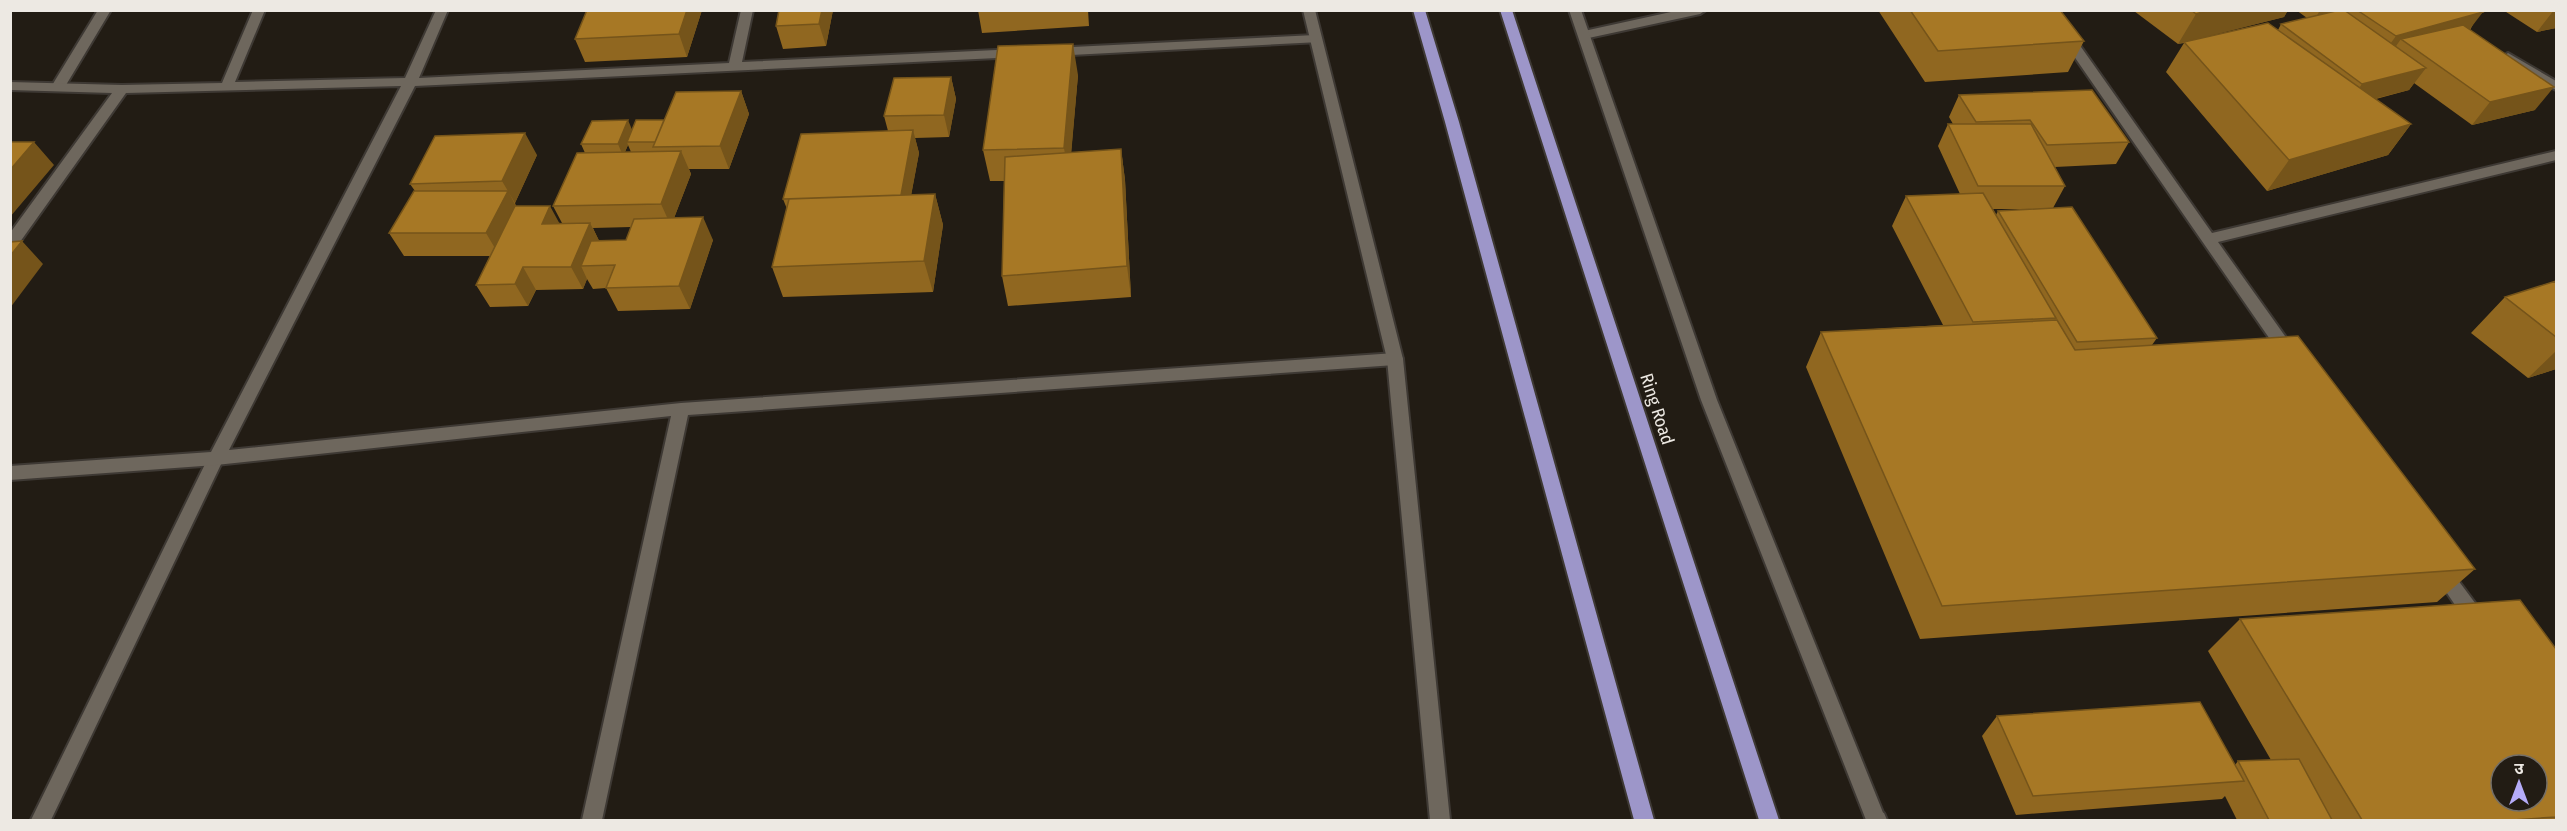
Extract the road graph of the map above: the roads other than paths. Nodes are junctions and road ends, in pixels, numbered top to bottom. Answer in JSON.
{"nodes":[{"id":1,"x":105,"y":10,"type":"edge"},
{"id":2,"x":259,"y":10,"type":"edge"},
{"id":3,"x":442,"y":10,"type":"edge"},
{"id":4,"x":747,"y":10,"type":"edge"},
{"id":5,"x":1309,"y":10,"type":"edge"},
{"id":6,"x":1419,"y":10,"type":"edge"},
{"id":7,"x":1506,"y":10,"type":"edge"},
{"id":8,"x":1575,"y":10,"type":"edge"},
{"id":9,"x":1700,"y":10,"type":"edge"},
{"id":10,"x":2048,"y":10,"type":"edge"},
{"id":11,"x":1584,"y":35,"type":"junction"},
{"id":12,"x":1315,"y":39,"type":"junction"},
{"id":13,"x":2495,"y":49,"type":"edge"},
{"id":14,"x":735,"y":68,"type":"junction"},
{"id":15,"x":410,"y":82,"type":"junction"},
{"id":16,"x":10,"y":86,"type":"edge"},
{"id":17,"x":227,"y":86,"type":"junction"},
{"id":18,"x":2556,"y":86,"type":"edge"},
{"id":19,"x":58,"y":87,"type":"junction"},
{"id":20,"x":122,"y":89,"type":"junction"},
{"id":21,"x":2556,"y":156,"type":"edge"},
{"id":22,"x":2208,"y":238,"type":"junction"},
{"id":23,"x":10,"y":245,"type":"edge"},
{"id":24,"x":1395,"y":359,"type":"junction"},
{"id":25,"x":2298,"y":366,"type":"edge"},
{"id":26,"x":681,"y":409,"type":"junction"},
{"id":27,"x":216,"y":458,"type":"junction"},
{"id":28,"x":10,"y":472,"type":"edge"},
{"id":29,"x":2429,"y":553,"type":"edge"},
{"id":30,"x":2484,"y":631,"type":"edge"},
{"id":31,"x":41,"y":820,"type":"edge"},
{"id":32,"x":592,"y":820,"type":"edge"},
{"id":33,"x":1440,"y":820,"type":"edge"},
{"id":34,"x":1644,"y":820,"type":"edge"},
{"id":35,"x":1769,"y":820,"type":"edge"},
{"id":36,"x":1877,"y":820,"type":"edge"}],
"edges":[{"from":1,"to":19,"type":"street"},
{"from":2,"to":17,"type":"street"},
{"from":3,"to":15,"type":"street"},
{"from":4,"to":14,"type":"street"},
{"from":5,"to":12,"type":"street"},
{"from":6,"to":34,"type":"highway"},
{"from":7,"to":35,"type":"highway","name":"Ring Road"},
{"from":8,"to":11,"type":"street"},
{"from":9,"to":11,"type":"street"},
{"from":10,"to":22,"type":"street"},
{"from":11,"to":36,"type":"street"},
{"from":12,"to":14,"type":"street"},
{"from":12,"to":24,"type":"street"},
{"from":13,"to":18,"type":"street"},
{"from":14,"to":15,"type":"street"},
{"from":15,"to":17,"type":"street"},
{"from":15,"to":27,"type":"street"},
{"from":16,"to":19,"type":"street"},
{"from":17,"to":20,"type":"street"},
{"from":19,"to":20,"type":"street"},
{"from":20,"to":23,"type":"street"},
{"from":21,"to":22,"type":"street"},
{"from":22,"to":25,"type":"street"},
{"from":24,"to":26,"type":"street"},
{"from":24,"to":33,"type":"street"},
{"from":26,"to":27,"type":"street"},
{"from":26,"to":32,"type":"street"},
{"from":27,"to":28,"type":"street"},
{"from":27,"to":31,"type":"street"},
{"from":29,"to":30,"type":"street"}]}
